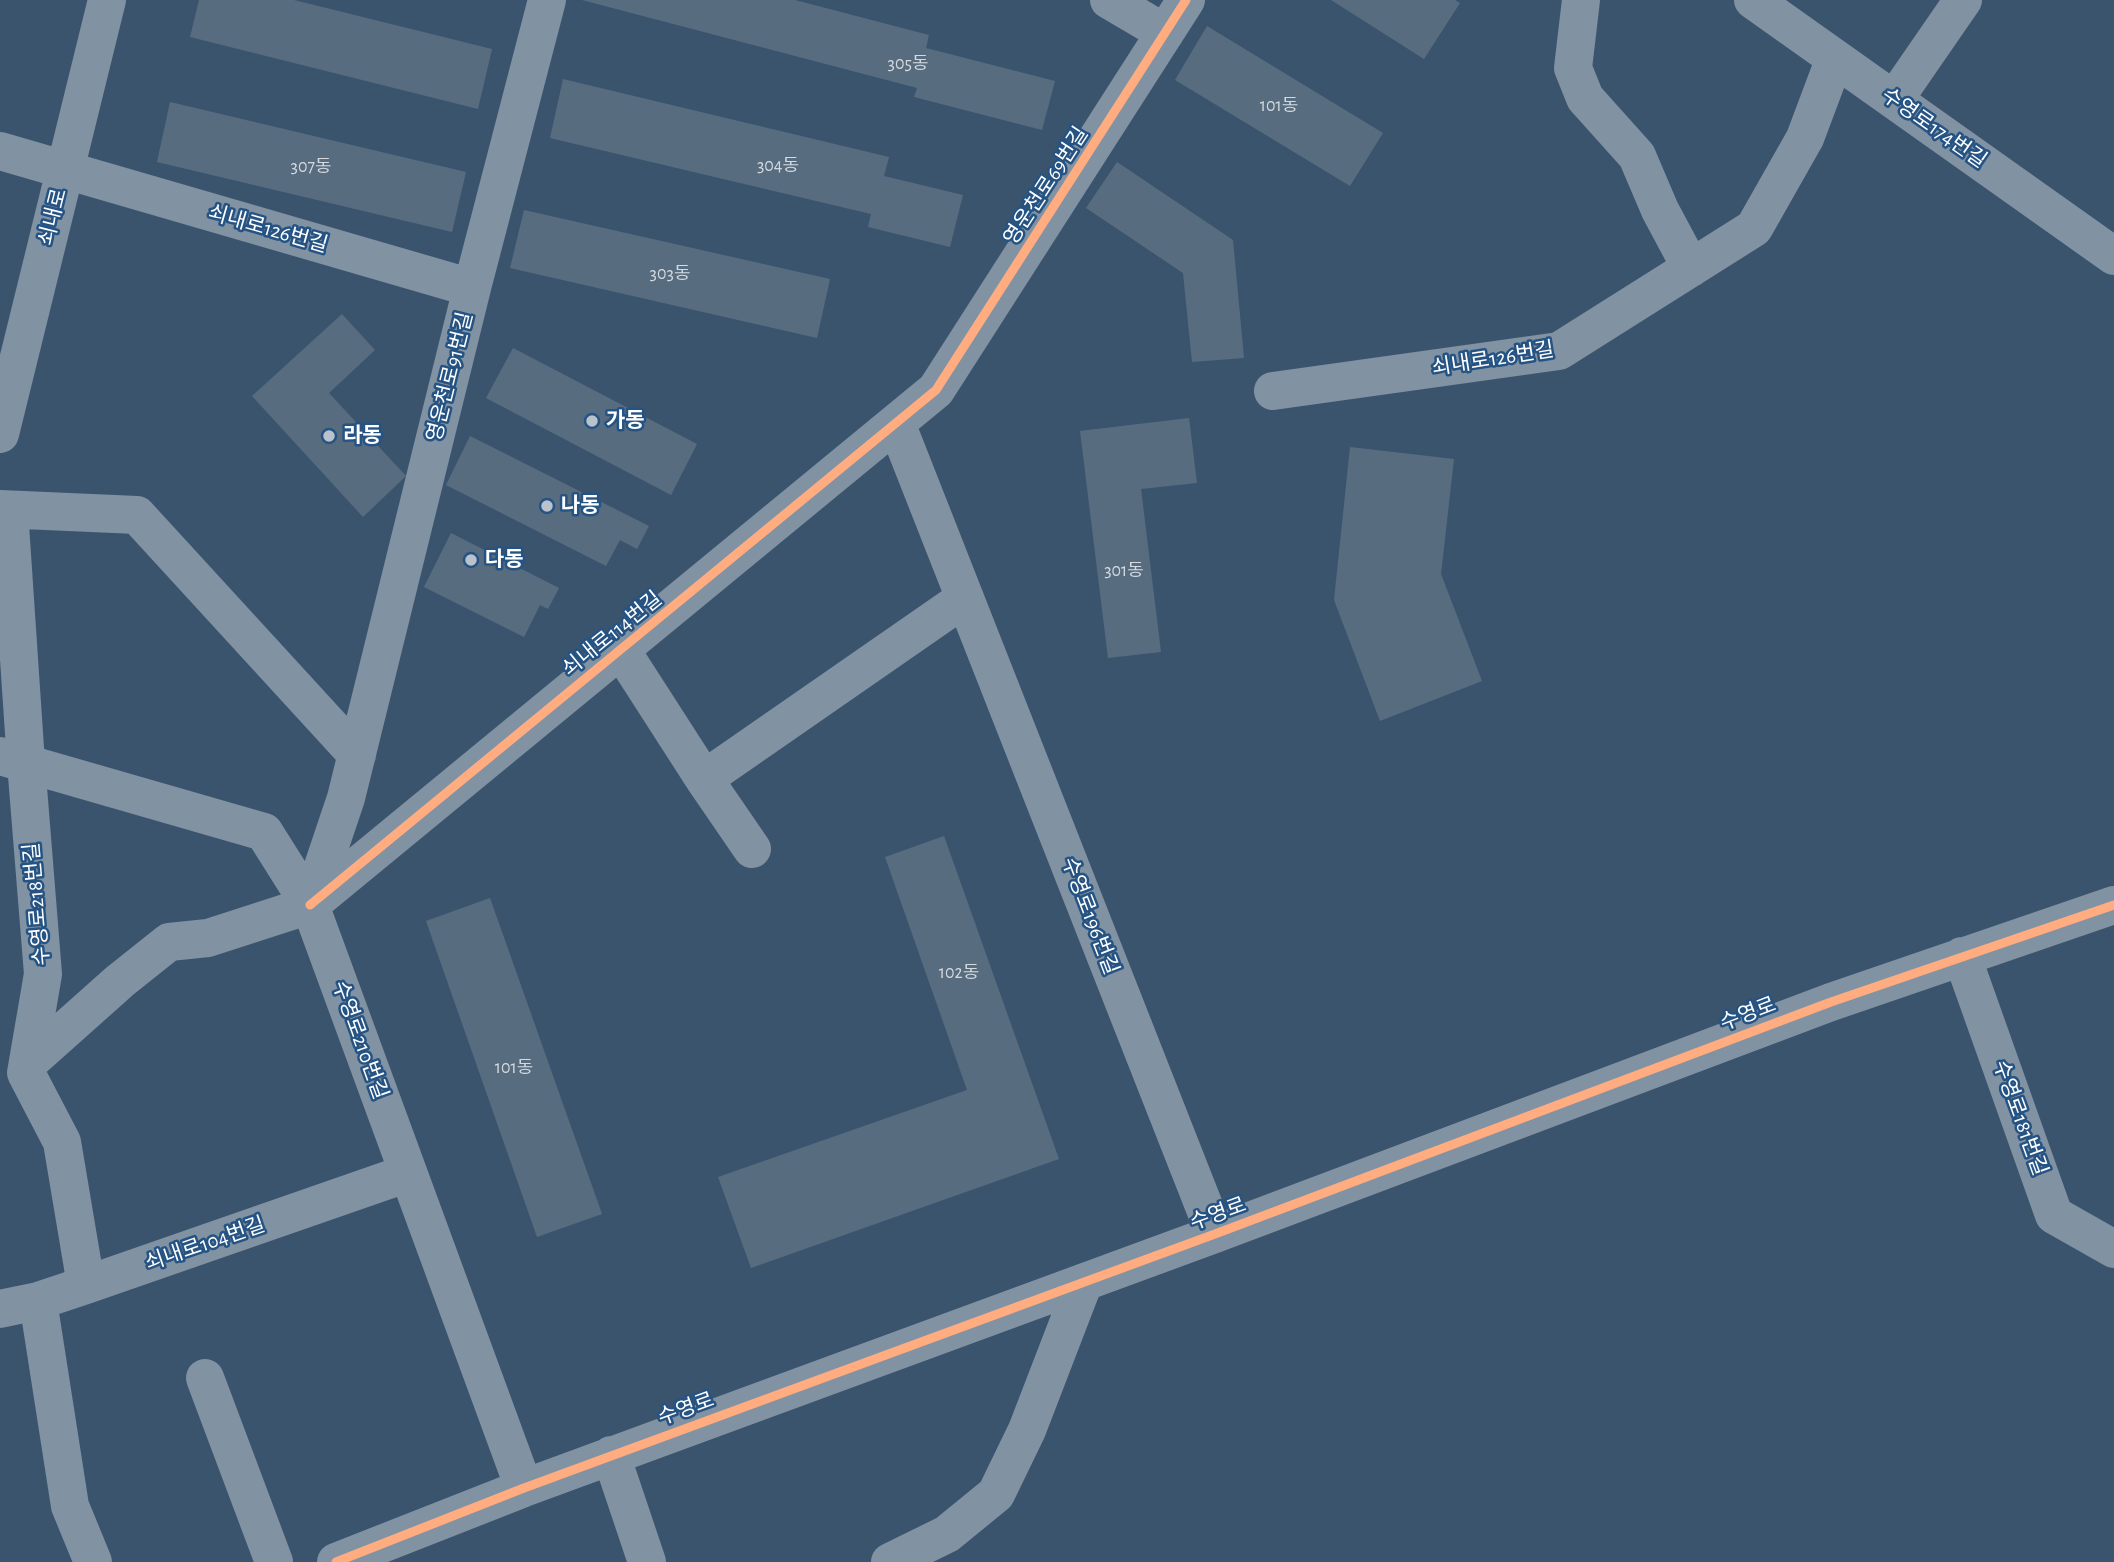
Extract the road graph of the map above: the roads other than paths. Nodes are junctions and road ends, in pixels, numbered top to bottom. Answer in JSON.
{"nodes":[{"id":1,"x":107,"y":0,"type":"edge"},
{"id":2,"x":547,"y":0,"type":"edge"},
{"id":3,"x":1109,"y":0,"type":"edge"},
{"id":4,"x":1186,"y":0,"type":"edge"},
{"id":5,"x":1581,"y":0,"type":"edge"},
{"id":6,"x":1753,"y":0,"type":"edge"},
{"id":7,"x":1963,"y":0,"type":"edge"},
{"id":8,"x":1165,"y":33,"type":"junction"},
{"id":9,"x":1835,"y":58,"type":"junction"},
{"id":10,"x":1894,"y":100,"type":"junction"},
{"id":11,"x":0,"y":151,"type":"edge"},
{"id":12,"x":64,"y":170,"type":"junction"},
{"id":13,"x":2114,"y":256,"type":"edge"},
{"id":14,"x":1691,"y":268,"type":"junction"},
{"id":15,"x":472,"y":288,"type":"junction"},
{"id":16,"x":936,"y":390,"type":"joint"},
{"id":17,"x":1273,"y":391,"type":"dead end"},
{"id":18,"x":896,"y":423,"type":"junction"},
{"id":19,"x":0,"y":434,"type":"edge"},
{"id":20,"x":4,"y":509,"type":"edge"},
{"id":21,"x":965,"y":598,"type":"junction"},
{"id":22,"x":621,"y":650,"type":"junction"},
{"id":23,"x":357,"y":755,"type":"junction"},
{"id":24,"x":13,"y":760,"type":"edge"},
{"id":25,"x":704,"y":779,"type":"junction"},
{"id":26,"x":752,"y":849,"type":"dead end"},
{"id":27,"x":310,"y":905,"type":"junction"},
{"id":28,"x":2114,"y":905,"type":"edge"},
{"id":29,"x":1962,"y":956,"type":"junction"},
{"id":30,"x":28,"y":1063,"type":"junction"},
{"id":31,"x":408,"y":1173,"type":"junction"},
{"id":32,"x":1215,"y":1234,"type":"junction"},
{"id":33,"x":2114,"y":1249,"type":"edge"},
{"id":34,"x":1084,"y":1282,"type":"junction"},
{"id":35,"x":86,"y":1285,"type":"junction"},
{"id":36,"x":38,"y":1301,"type":"junction"},
{"id":37,"x":0,"y":1309,"type":"edge"},
{"id":38,"x":205,"y":1378,"type":"dead end"},
{"id":39,"x":611,"y":1455,"type":"junction"},
{"id":40,"x":524,"y":1488,"type":"junction"},
{"id":41,"x":93,"y":1562,"type":"edge"},
{"id":42,"x":274,"y":1562,"type":"edge"},
{"id":43,"x":336,"y":1562,"type":"edge"},
{"id":44,"x":646,"y":1562,"type":"edge"},
{"id":45,"x":890,"y":1562,"type":"edge"}],
"edges":[{"from":1,"to":12,"type":"street","name":"쇠내로"},
{"from":2,"to":15,"type":"street","name":"영운천로91번길"},
{"from":3,"to":8,"type":"street"},
{"from":4,"to":8,"type":"street","name":"영운천로69번길"},
{"from":5,"to":14,"type":"street"},
{"from":6,"to":9,"type":"street","name":"수영로174번길"},
{"from":7,"to":10,"type":"street"},
{"from":8,"to":16,"type":"street","name":"영운천로69번길"},
{"from":9,"to":10,"type":"street","name":"수영로174번길"},
{"from":9,"to":14,"type":"street","name":"쇠내로126번길"},
{"from":10,"to":13,"type":"street","name":"수영로174번길"},
{"from":11,"to":12,"type":"street","name":"쇠내로126번길"},
{"from":12,"to":15,"type":"street","name":"쇠내로126번길"},
{"from":12,"to":19,"type":"street","name":"쇠내로"},
{"from":14,"to":17,"type":"street","name":"쇠내로126번길"},
{"from":15,"to":23,"type":"street","name":"영운천로91번길"},
{"from":16,"to":18,"type":"street","name":"쇠내로114번길"},
{"from":18,"to":21,"type":"street","name":"수영로196번길"},
{"from":18,"to":22,"type":"street","name":"쇠내로114번길"},
{"from":20,"to":23,"type":"street"},
{"from":20,"to":24,"type":"street","name":"수영로218번길"},
{"from":21,"to":25,"type":"street"},
{"from":21,"to":32,"type":"street","name":"수영로196번길"},
{"from":22,"to":25,"type":"street"},
{"from":22,"to":27,"type":"street","name":"쇠내로114번길"},
{"from":23,"to":27,"type":"street","name":"영운천로91번길"},
{"from":24,"to":27,"type":"street","name":"수영로210번길"},
{"from":24,"to":30,"type":"street","name":"수영로218번길"},
{"from":25,"to":26,"type":"street"},
{"from":27,"to":30,"type":"street"},
{"from":27,"to":31,"type":"street","name":"수영로210번길"},
{"from":28,"to":29,"type":"street","name":"수영로"},
{"from":29,"to":32,"type":"street","name":"수영로"},
{"from":29,"to":33,"type":"street","name":"수영로181번길"},
{"from":30,"to":35,"type":"street","name":"수영로218번길"},
{"from":31,"to":35,"type":"street","name":"쇠내로104번길"},
{"from":31,"to":40,"type":"street","name":"수영로210번길"},
{"from":32,"to":34,"type":"street","name":"수영로"},
{"from":34,"to":39,"type":"street","name":"수영로"},
{"from":34,"to":45,"type":"street"},
{"from":35,"to":36,"type":"street","name":"쇠내로104번길"},
{"from":36,"to":37,"type":"street","name":"쇠내로104번길"},
{"from":36,"to":41,"type":"street"},
{"from":38,"to":42,"type":"street"},
{"from":39,"to":40,"type":"street","name":"수영로"},
{"from":39,"to":44,"type":"street"},
{"from":40,"to":43,"type":"street","name":"수영로"}]}
